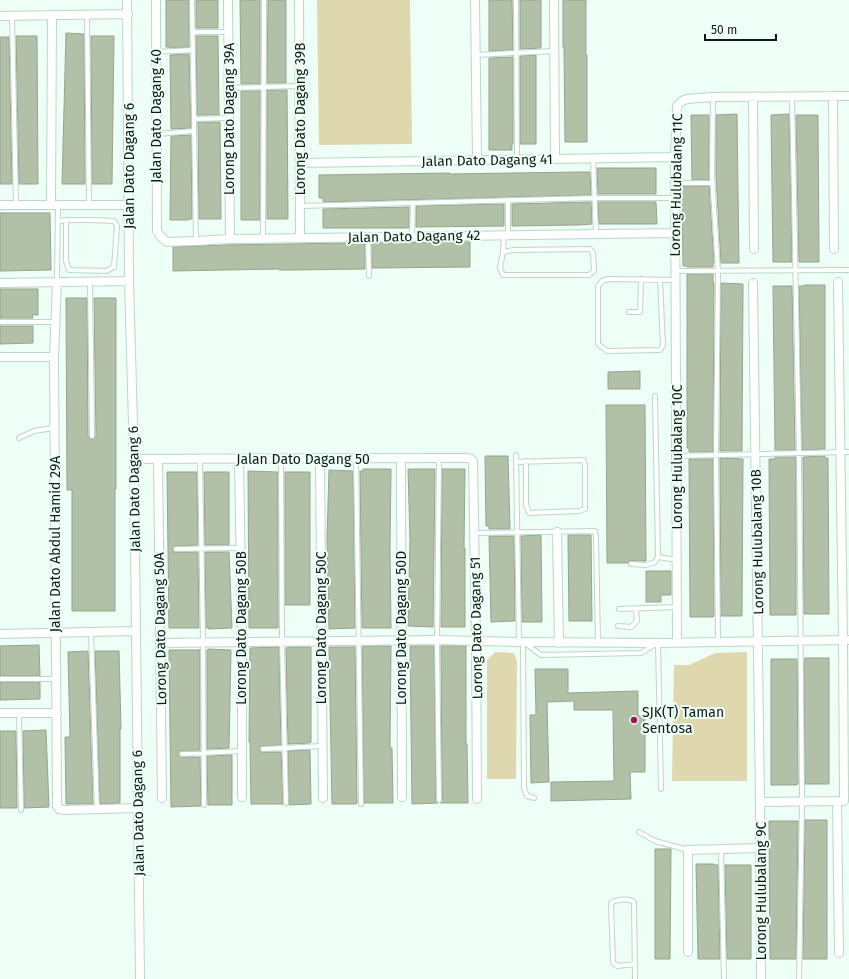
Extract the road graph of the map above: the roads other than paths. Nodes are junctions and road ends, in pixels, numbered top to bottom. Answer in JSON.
{"nodes":[{"id":1,"x":127,"y":0,"type":"edge"},
{"id":2,"x":156,"y":0,"type":"edge"},
{"id":3,"x":192,"y":0,"type":"edge"},
{"id":4,"x":228,"y":0,"type":"edge"},
{"id":5,"x":264,"y":0,"type":"edge"},
{"id":6,"x":299,"y":0,"type":"edge"},
{"id":7,"x":475,"y":0,"type":"edge"},
{"id":8,"x":516,"y":0,"type":"edge"},
{"id":9,"x":554,"y":0,"type":"edge"},
{"id":10,"x":128,"y":14,"type":"junction"},
{"id":11,"x":52,"y":15,"type":"junction"},
{"id":12,"x":87,"y":15,"type":"junction"},
{"id":13,"x":0,"y":16,"type":"edge"},
{"id":14,"x":12,"y":16,"type":"junction"},
{"id":15,"x":193,"y":32,"type":"junction"},
{"id":16,"x":229,"y":32,"type":"junction"},
{"id":17,"x":193,"y":50,"type":"junction"},
{"id":18,"x":554,"y":51,"type":"junction"},
{"id":19,"x":155,"y":52,"type":"junction"},
{"id":20,"x":516,"y":53,"type":"junction"},
{"id":21,"x":476,"y":55,"type":"junction"},
{"id":22,"x":300,"y":86,"type":"junction"},
{"id":23,"x":264,"y":87,"type":"junction"},
{"id":24,"x":229,"y":88,"type":"junction"},
{"id":25,"x":833,"y":96,"type":"junction"},
{"id":26,"x":849,"y":96,"type":"edge"},
{"id":27,"x":713,"y":97,"type":"junction"},
{"id":28,"x":753,"y":97,"type":"junction"},
{"id":29,"x":792,"y":97,"type":"junction"},
{"id":30,"x":229,"y":118,"type":"junction"},
{"id":31,"x":194,"y":119,"type":"junction"},
{"id":32,"x":194,"y":131,"type":"junction"},
{"id":33,"x":157,"y":134,"type":"junction"},
{"id":34,"x":675,"y":157,"type":"junction"},
{"id":35,"x":555,"y":159,"type":"junction"},
{"id":36,"x":593,"y":159,"type":"junction"},
{"id":37,"x":477,"y":160,"type":"junction"},
{"id":38,"x":517,"y":160,"type":"junction"},
{"id":39,"x":300,"y":163,"type":"junction"},
{"id":40,"x":712,"y":182,"type":"junction"},
{"id":41,"x":675,"y":183,"type":"junction"},
{"id":42,"x":595,"y":198,"type":"junction"},
{"id":43,"x":675,"y":198,"type":"junction"},
{"id":44,"x":508,"y":200,"type":"junction"},
{"id":45,"x":413,"y":203,"type":"junction"},
{"id":46,"x":0,"y":205,"type":"edge"},
{"id":47,"x":16,"y":205,"type":"junction"},
{"id":48,"x":54,"y":205,"type":"junction"},
{"id":49,"x":89,"y":205,"type":"junction"},
{"id":50,"x":129,"y":205,"type":"junction"},
{"id":51,"x":300,"y":206,"type":"junction"},
{"id":52,"x":66,"y":220,"type":"junction"},
{"id":53,"x":58,"y":221,"type":"junction"},
{"id":54,"x":156,"y":231,"type":"joint"},
{"id":55,"x":675,"y":233,"type":"junction"},
{"id":56,"x":596,"y":234,"type":"junction"},
{"id":57,"x":506,"y":235,"type":"junction"},
{"id":58,"x":412,"y":236,"type":"junction"},
{"id":59,"x":368,"y":237,"type":"junction"},
{"id":60,"x":263,"y":238,"type":"junction"},
{"id":61,"x":300,"y":238,"type":"junction"},
{"id":62,"x":230,"y":239,"type":"junction"},
{"id":63,"x":196,"y":241,"type":"junction"},
{"id":64,"x":754,"y":249,"type":"dead end"},
{"id":65,"x":834,"y":249,"type":"dead end"},
{"id":66,"x":503,"y":252,"type":"junction"},
{"id":67,"x":718,"y":270,"type":"junction"},
{"id":68,"x":796,"y":270,"type":"junction"},
{"id":69,"x":849,"y":270,"type":"edge"},
{"id":70,"x":676,"y":271,"type":"junction"},
{"id":71,"x":369,"y":276,"type":"dead end"},
{"id":72,"x":641,"y":279,"type":"junction"},
{"id":73,"x":660,"y":280,"type":"junction"},
{"id":74,"x":676,"y":280,"type":"junction"},
{"id":75,"x":130,"y":281,"type":"junction"},
{"id":76,"x":57,"y":282,"type":"junction"},
{"id":77,"x":90,"y":282,"type":"junction"},
{"id":78,"x":838,"y":282,"type":"dead end"},
{"id":79,"x":0,"y":283,"type":"edge"},
{"id":80,"x":754,"y":283,"type":"dead end"},
{"id":81,"x":629,"y":312,"type":"dead end"},
{"id":82,"x":0,"y":322,"type":"edge"},
{"id":83,"x":56,"y":322,"type":"junction"},
{"id":84,"x":0,"y":357,"type":"edge"},
{"id":85,"x":54,"y":357,"type":"junction"},
{"id":86,"x":655,"y":396,"type":"dead end"},
{"id":87,"x":54,"y":428,"type":"junction"},
{"id":88,"x":92,"y":436,"type":"dead end"},
{"id":89,"x":19,"y":438,"type":"dead end"},
{"id":90,"x":845,"y":452,"type":"edge"},
{"id":91,"x":799,"y":453,"type":"junction"},
{"id":92,"x":756,"y":454,"type":"junction"},
{"id":93,"x":516,"y":455,"type":"dead end"},
{"id":94,"x":716,"y":455,"type":"junction"},
{"id":95,"x":676,"y":456,"type":"junction"},
{"id":96,"x":438,"y":458,"type":"junction"},
{"id":97,"x":134,"y":459,"type":"junction"},
{"id":98,"x":158,"y":459,"type":"junction"},
{"id":99,"x":200,"y":459,"type":"junction"},
{"id":100,"x":239,"y":459,"type":"junction"},
{"id":101,"x":281,"y":459,"type":"junction"},
{"id":102,"x":320,"y":459,"type":"junction"},
{"id":103,"x":356,"y":459,"type":"junction"},
{"id":104,"x":401,"y":459,"type":"junction"},
{"id":105,"x":471,"y":459,"type":"joint"},
{"id":106,"x":526,"y":461,"type":"junction"},
{"id":107,"x":516,"y":462,"type":"junction"},
{"id":108,"x":558,"y":532,"type":"junction"},
{"id":109,"x":474,"y":533,"type":"junction"},
{"id":110,"x":518,"y":533,"type":"junction"},
{"id":111,"x":241,"y":548,"type":"junction"},
{"id":112,"x":176,"y":549,"type":"dead end"},
{"id":113,"x":201,"y":549,"type":"junction"},
{"id":114,"x":658,"y":557,"type":"junction"},
{"id":115,"x":677,"y":560,"type":"junction"},
{"id":116,"x":631,"y":564,"type":"dead end"},
{"id":117,"x":677,"y":607,"type":"junction"},
{"id":118,"x":620,"y":609,"type":"dead end"},
{"id":119,"x":636,"y":609,"type":"junction"},
{"id":120,"x":618,"y":626,"type":"dead end"},
{"id":121,"x":91,"y":632,"type":"junction"},
{"id":122,"x":136,"y":632,"type":"junction"},
{"id":123,"x":56,"y":633,"type":"junction"},
{"id":124,"x":0,"y":634,"type":"edge"},
{"id":125,"x":401,"y":640,"type":"junction"},
{"id":126,"x":437,"y":640,"type":"junction"},
{"id":127,"x":800,"y":640,"type":"junction"},
{"id":128,"x":846,"y":640,"type":"edge"},
{"id":129,"x":321,"y":641,"type":"junction"},
{"id":130,"x":359,"y":641,"type":"junction"},
{"id":131,"x":476,"y":641,"type":"junction"},
{"id":132,"x":758,"y":641,"type":"junction"},
{"id":133,"x":203,"y":642,"type":"junction"},
{"id":134,"x":242,"y":642,"type":"junction"},
{"id":135,"x":282,"y":642,"type":"junction"},
{"id":136,"x":521,"y":642,"type":"junction"},
{"id":137,"x":677,"y":642,"type":"junction"},
{"id":138,"x":718,"y":642,"type":"junction"},
{"id":139,"x":160,"y":643,"type":"junction"},
{"id":140,"x":559,"y":643,"type":"junction"},
{"id":141,"x":598,"y":643,"type":"junction"},
{"id":142,"x":658,"y":643,"type":"junction"},
{"id":143,"x":0,"y":679,"type":"edge"},
{"id":144,"x":56,"y":679,"type":"junction"},
{"id":145,"x":0,"y":713,"type":"edge"},
{"id":146,"x":19,"y":713,"type":"junction"},
{"id":147,"x":56,"y":713,"type":"junction"},
{"id":148,"x":322,"y":746,"type":"junction"},
{"id":149,"x":284,"y":748,"type":"junction"},
{"id":150,"x":263,"y":749,"type":"dead end"},
{"id":151,"x":242,"y":751,"type":"junction"},
{"id":152,"x":203,"y":753,"type":"junction"},
{"id":153,"x":182,"y":754,"type":"dead end"},
{"id":154,"x":661,"y":789,"type":"dead end"},
{"id":155,"x":242,"y":797,"type":"dead end"},
{"id":156,"x":402,"y":797,"type":"dead end"},
{"id":157,"x":162,"y":798,"type":"dead end"},
{"id":158,"x":323,"y":798,"type":"dead end"},
{"id":159,"x":534,"y":798,"type":"dead end"},
{"id":160,"x":477,"y":799,"type":"dead end"},
{"id":161,"x":439,"y":800,"type":"dead end"},
{"id":162,"x":802,"y":801,"type":"junction"},
{"id":163,"x":843,"y":801,"type":"edge"},
{"id":164,"x":760,"y":802,"type":"junction"},
{"id":165,"x":286,"y":803,"type":"dead end"},
{"id":166,"x":361,"y":804,"type":"dead end"},
{"id":167,"x":204,"y":805,"type":"dead end"},
{"id":168,"x":138,"y":808,"type":"junction"},
{"id":169,"x":21,"y":810,"type":"dead end"},
{"id":170,"x":97,"y":810,"type":"junction"},
{"id":171,"x":639,"y":832,"type":"dead end"},
{"id":172,"x":760,"y":848,"type":"junction"},
{"id":173,"x":721,"y":849,"type":"junction"},
{"id":174,"x":688,"y":850,"type":"junction"},
{"id":175,"x":688,"y":952,"type":"dead end"},
{"id":176,"x":839,"y":953,"type":"dead end"},
{"id":177,"x":635,"y":964,"type":"junction"},
{"id":178,"x":140,"y":979,"type":"edge"},
{"id":179,"x":635,"y":979,"type":"edge"},
{"id":180,"x":724,"y":979,"type":"edge"},
{"id":181,"x":761,"y":979,"type":"edge"},
{"id":182,"x":799,"y":979,"type":"edge"}],
"edges":[{"from":1,"to":10,"type":"street","name":"Jalan Dato Dagang 6"},
{"from":2,"to":19,"type":"street","name":"Jalan Dato Dagang 40"},
{"from":3,"to":15,"type":"lane"},
{"from":4,"to":16,"type":"street","name":"Lorong Dato Dagang 39A"},
{"from":5,"to":23,"type":"lane"},
{"from":6,"to":22,"type":"street","name":"Lorong Dato Dagang 39B"},
{"from":7,"to":21,"type":"street"},
{"from":8,"to":20,"type":"lane"},
{"from":9,"to":18,"type":"street"},
{"from":10,"to":12,"type":"street"},
{"from":10,"to":50,"type":"street","name":"Jalan Dato Dagang 6"},
{"from":11,"to":12,"type":"street"},
{"from":11,"to":14,"type":"street"},
{"from":11,"to":48,"type":"street"},
{"from":12,"to":49,"type":"lane"},
{"from":13,"to":14,"type":"street"},
{"from":14,"to":47,"type":"lane"},
{"from":15,"to":16,"type":"lane"},
{"from":15,"to":17,"type":"lane"},
{"from":16,"to":24,"type":"street","name":"Lorong Dato Dagang 39A"},
{"from":17,"to":19,"type":"lane"},
{"from":17,"to":31,"type":"lane"},
{"from":18,"to":20,"type":"lane"},
{"from":18,"to":35,"type":"street"},
{"from":19,"to":33,"type":"street","name":"Jalan Dato Dagang 40"},
{"from":20,"to":21,"type":"lane"},
{"from":20,"to":38,"type":"lane"},
{"from":21,"to":37,"type":"street"},
{"from":22,"to":23,"type":"lane"},
{"from":22,"to":39,"type":"street","name":"Lorong Dato Dagang 39B"},
{"from":23,"to":24,"type":"lane"},
{"from":23,"to":60,"type":"lane"},
{"from":24,"to":30,"type":"street","name":"Lorong Dato Dagang 39A"},
{"from":25,"to":26,"type":"street"},
{"from":25,"to":29,"type":"street"},
{"from":25,"to":65,"type":"street"},
{"from":27,"to":28,"type":"street"},
{"from":27,"to":34,"type":"street","name":"Lorong Hulubalang 11C"},
{"from":27,"to":40,"type":"lane"},
{"from":28,"to":29,"type":"street"},
{"from":28,"to":64,"type":"street"},
{"from":29,"to":68,"type":"lane"},
{"from":30,"to":31,"type":"lane"},
{"from":30,"to":62,"type":"street","name":"Lorong Dato Dagang 39A"},
{"from":31,"to":32,"type":"lane"},
{"from":32,"to":33,"type":"lane"},
{"from":32,"to":63,"type":"lane"},
{"from":33,"to":54,"type":"street","name":"Jalan Dato Dagang 40"},
{"from":34,"to":36,"type":"street","name":"Jalan Dato Dagang 41"},
{"from":34,"to":41,"type":"street","name":"Lorong Hulubalang 11C"},
{"from":35,"to":36,"type":"street","name":"Jalan Dato Dagang 41"},
{"from":35,"to":38,"type":"street","name":"Jalan Dato Dagang 41"},
{"from":36,"to":42,"type":"lane"},
{"from":37,"to":38,"type":"street","name":"Jalan Dato Dagang 41"},
{"from":37,"to":39,"type":"street","name":"Jalan Dato Dagang 41"},
{"from":39,"to":51,"type":"street","name":"Lorong Dato Dagang 39B"},
{"from":40,"to":41,"type":"lane"},
{"from":40,"to":67,"type":"lane"},
{"from":41,"to":43,"type":"street","name":"Lorong Hulubalang 11C"},
{"from":42,"to":43,"type":"lane"},
{"from":42,"to":44,"type":"lane"},
{"from":42,"to":56,"type":"lane"},
{"from":43,"to":55,"type":"street","name":"Lorong Hulubalang 11C"},
{"from":44,"to":45,"type":"lane"},
{"from":44,"to":57,"type":"lane"},
{"from":45,"to":51,"type":"lane"},
{"from":45,"to":58,"type":"lane"},
{"from":46,"to":47,"type":"street"},
{"from":47,"to":48,"type":"street"},
{"from":48,"to":49,"type":"street"},
{"from":48,"to":53,"type":"lane"},
{"from":49,"to":50,"type":"street"},
{"from":50,"to":75,"type":"street","name":"Jalan Dato Dagang 6"},
{"from":51,"to":61,"type":"street","name":"Lorong Dato Dagang 39B"},
{"from":52,"to":52,"type":"lane"},
{"from":52,"to":53,"type":"lane"},
{"from":53,"to":76,"type":"lane"},
{"from":54,"to":63,"type":"street","name":"Jalan Dato Dagang 42"},
{"from":55,"to":56,"type":"street","name":"Jalan Dato Dagang 42"},
{"from":55,"to":70,"type":"street","name":"Lorong Hulubalang 11C"},
{"from":56,"to":57,"type":"street","name":"Jalan Dato Dagang 42"},
{"from":57,"to":58,"type":"street","name":"Jalan Dato Dagang 42"},
{"from":57,"to":66,"type":"lane"},
{"from":58,"to":59,"type":"street","name":"Jalan Dato Dagang 42"},
{"from":59,"to":61,"type":"street","name":"Jalan Dato Dagang 42"},
{"from":59,"to":71,"type":"lane"},
{"from":60,"to":61,"type":"street","name":"Jalan Dato Dagang 42"},
{"from":60,"to":62,"type":"street","name":"Jalan Dato Dagang 42"},
{"from":62,"to":63,"type":"street","name":"Jalan Dato Dagang 42"},
{"from":66,"to":66,"type":"lane"},
{"from":67,"to":68,"type":"lane"},
{"from":67,"to":70,"type":"lane"},
{"from":67,"to":94,"type":"lane"},
{"from":68,"to":69,"type":"lane"},
{"from":68,"to":91,"type":"lane"},
{"from":70,"to":74,"type":"street","name":"Lorong Hulubalang 10C"},
{"from":72,"to":73,"type":"lane"},
{"from":72,"to":73,"type":"lane"},
{"from":72,"to":81,"type":"lane"},
{"from":73,"to":74,"type":"lane"},
{"from":74,"to":95,"type":"street","name":"Lorong Hulubalang 10C"},
{"from":75,"to":77,"type":"street"},
{"from":75,"to":97,"type":"street","name":"Jalan Dato Dagang 6"},
{"from":76,"to":77,"type":"street"},
{"from":76,"to":79,"type":"street"},
{"from":76,"to":83,"type":"street","name":"Jalan Dato Abdul Hamid 29A"},
{"from":77,"to":88,"type":"lane"},
{"from":78,"to":90,"type":"street"},
{"from":80,"to":92,"type":"street","name":"Lorong Hulubalang 10B"},
{"from":82,"to":83,"type":"lane"},
{"from":83,"to":85,"type":"street","name":"Jalan Dato Abdul Hamid 29A"},
{"from":84,"to":85,"type":"street"},
{"from":85,"to":87,"type":"street","name":"Jalan Dato Abdul Hamid 29A"},
{"from":86,"to":114,"type":"lane"},
{"from":87,"to":89,"type":"lane"},
{"from":87,"to":123,"type":"street","name":"Jalan Dato Abdul Hamid 29A"},
{"from":90,"to":91,"type":"lane"},
{"from":90,"to":128,"type":"street"},
{"from":91,"to":92,"type":"lane"},
{"from":91,"to":127,"type":"lane"},
{"from":92,"to":94,"type":"lane"},
{"from":92,"to":132,"type":"street","name":"Lorong Hulubalang 10B"},
{"from":93,"to":107,"type":"lane"},
{"from":94,"to":95,"type":"lane"},
{"from":94,"to":138,"type":"lane"},
{"from":95,"to":115,"type":"street","name":"Lorong Hulubalang 10C"},
{"from":96,"to":104,"type":"street","name":"Jalan Dato Dagang 50"},
{"from":96,"to":105,"type":"street","name":"Jalan Dato Dagang 50"},
{"from":96,"to":126,"type":"lane"},
{"from":97,"to":98,"type":"street","name":"Jalan Dato Dagang 50"},
{"from":97,"to":122,"type":"street","name":"Jalan Dato Dagang 6"},
{"from":98,"to":99,"type":"street","name":"Jalan Dato Dagang 50"},
{"from":98,"to":139,"type":"street","name":"Lorong Dato Dagang 50A"},
{"from":99,"to":100,"type":"street","name":"Jalan Dato Dagang 50"},
{"from":99,"to":113,"type":"lane"},
{"from":100,"to":101,"type":"street","name":"Jalan Dato Dagang 50"},
{"from":100,"to":111,"type":"street","name":"Lorong Dato Dagang 50B"},
{"from":101,"to":102,"type":"street","name":"Jalan Dato Dagang 50"},
{"from":101,"to":135,"type":"lane"},
{"from":102,"to":103,"type":"street","name":"Jalan Dato Dagang 50"},
{"from":102,"to":129,"type":"street","name":"Lorong Dato Dagang 50C"},
{"from":103,"to":104,"type":"street","name":"Jalan Dato Dagang 50"},
{"from":103,"to":130,"type":"lane"},
{"from":104,"to":125,"type":"street","name":"Lorong Dato Dagang 50D"},
{"from":105,"to":109,"type":"street","name":"Lorong Dato Dagang 51"},
{"from":106,"to":106,"type":"lane"},
{"from":106,"to":107,"type":"lane"},
{"from":107,"to":110,"type":"lane"},
{"from":108,"to":110,"type":"lane"},
{"from":108,"to":140,"type":"street"},
{"from":108,"to":141,"type":"lane"},
{"from":109,"to":110,"type":"lane"},
{"from":109,"to":131,"type":"street","name":"Lorong Dato Dagang 51"},
{"from":110,"to":136,"type":"lane"},
{"from":111,"to":113,"type":"lane"},
{"from":111,"to":134,"type":"street","name":"Lorong Dato Dagang 50B"},
{"from":112,"to":113,"type":"lane"},
{"from":113,"to":133,"type":"lane"},
{"from":114,"to":115,"type":"lane"},
{"from":114,"to":116,"type":"lane"},
{"from":115,"to":117,"type":"street","name":"Lorong Hulubalang 10C"},
{"from":117,"to":119,"type":"lane"},
{"from":117,"to":137,"type":"street","name":"Lorong Hulubalang 10C"},
{"from":118,"to":119,"type":"lane"},
{"from":119,"to":120,"type":"lane"},
{"from":121,"to":122,"type":"street"},
{"from":121,"to":123,"type":"street"},
{"from":121,"to":170,"type":"lane"},
{"from":122,"to":168,"type":"street","name":"Jalan Dato Dagang 6"},
{"from":123,"to":124,"type":"street"},
{"from":123,"to":144,"type":"street","name":"Jalan Dato Abdul Hamid 29A"},
{"from":125,"to":126,"type":"street"},
{"from":125,"to":130,"type":"street"},
{"from":125,"to":156,"type":"street","name":"Lorong Dato Dagang 50D"},
{"from":126,"to":131,"type":"street"},
{"from":126,"to":161,"type":"lane"},
{"from":127,"to":128,"type":"street"},
{"from":127,"to":132,"type":"street"},
{"from":127,"to":162,"type":"lane"},
{"from":128,"to":163,"type":"street"},
{"from":129,"to":130,"type":"street"},
{"from":129,"to":135,"type":"street"},
{"from":129,"to":148,"type":"street","name":"Lorong Dato Dagang 50C"},
{"from":130,"to":166,"type":"lane"},
{"from":131,"to":136,"type":"street"},
{"from":131,"to":160,"type":"street","name":"Lorong Dato Dagang 51"},
{"from":132,"to":138,"type":"street"},
{"from":132,"to":164,"type":"street","name":"Lorong Hulubalang 10B"},
{"from":133,"to":134,"type":"street"},
{"from":133,"to":139,"type":"street"},
{"from":133,"to":152,"type":"lane"},
{"from":134,"to":135,"type":"street"},
{"from":134,"to":151,"type":"street","name":"Lorong Dato Dagang 50B"},
{"from":135,"to":149,"type":"lane"},
{"from":136,"to":140,"type":"street"},
{"from":136,"to":142,"type":"lane"},
{"from":136,"to":159,"type":"lane"},
{"from":137,"to":138,"type":"street"},
{"from":137,"to":142,"type":"street"},
{"from":139,"to":157,"type":"street","name":"Lorong Dato Dagang 50A"},
{"from":140,"to":141,"type":"street"},
{"from":141,"to":142,"type":"street"},
{"from":142,"to":154,"type":"lane"},
{"from":143,"to":144,"type":"lane"},
{"from":144,"to":147,"type":"street","name":"Jalan Dato Abdul Hamid 29A"},
{"from":145,"to":146,"type":"street"},
{"from":146,"to":147,"type":"street"},
{"from":146,"to":169,"type":"lane"},
{"from":147,"to":170,"type":"street","name":"Jalan Dato Abdul Hamid 29A"},
{"from":148,"to":149,"type":"lane"},
{"from":148,"to":158,"type":"street","name":"Lorong Dato Dagang 50C"},
{"from":149,"to":150,"type":"lane"},
{"from":149,"to":165,"type":"lane"},
{"from":151,"to":152,"type":"lane"},
{"from":151,"to":155,"type":"street","name":"Lorong Dato Dagang 50B"},
{"from":152,"to":153,"type":"lane"},
{"from":152,"to":167,"type":"lane"},
{"from":162,"to":163,"type":"street"},
{"from":162,"to":164,"type":"street"},
{"from":162,"to":182,"type":"lane"},
{"from":163,"to":176,"type":"street"},
{"from":164,"to":172,"type":"street","name":"Lorong Hulubalang 9C"},
{"from":168,"to":170,"type":"street"},
{"from":168,"to":178,"type":"street","name":"Jalan Dato Dagang 6"},
{"from":171,"to":174,"type":"lane"},
{"from":172,"to":173,"type":"street"},
{"from":172,"to":181,"type":"street","name":"Lorong Hulubalang 9C"},
{"from":173,"to":174,"type":"street"},
{"from":173,"to":180,"type":"lane"},
{"from":174,"to":175,"type":"street"},
{"from":177,"to":177,"type":"lane"},
{"from":177,"to":179,"type":"lane"}]}
